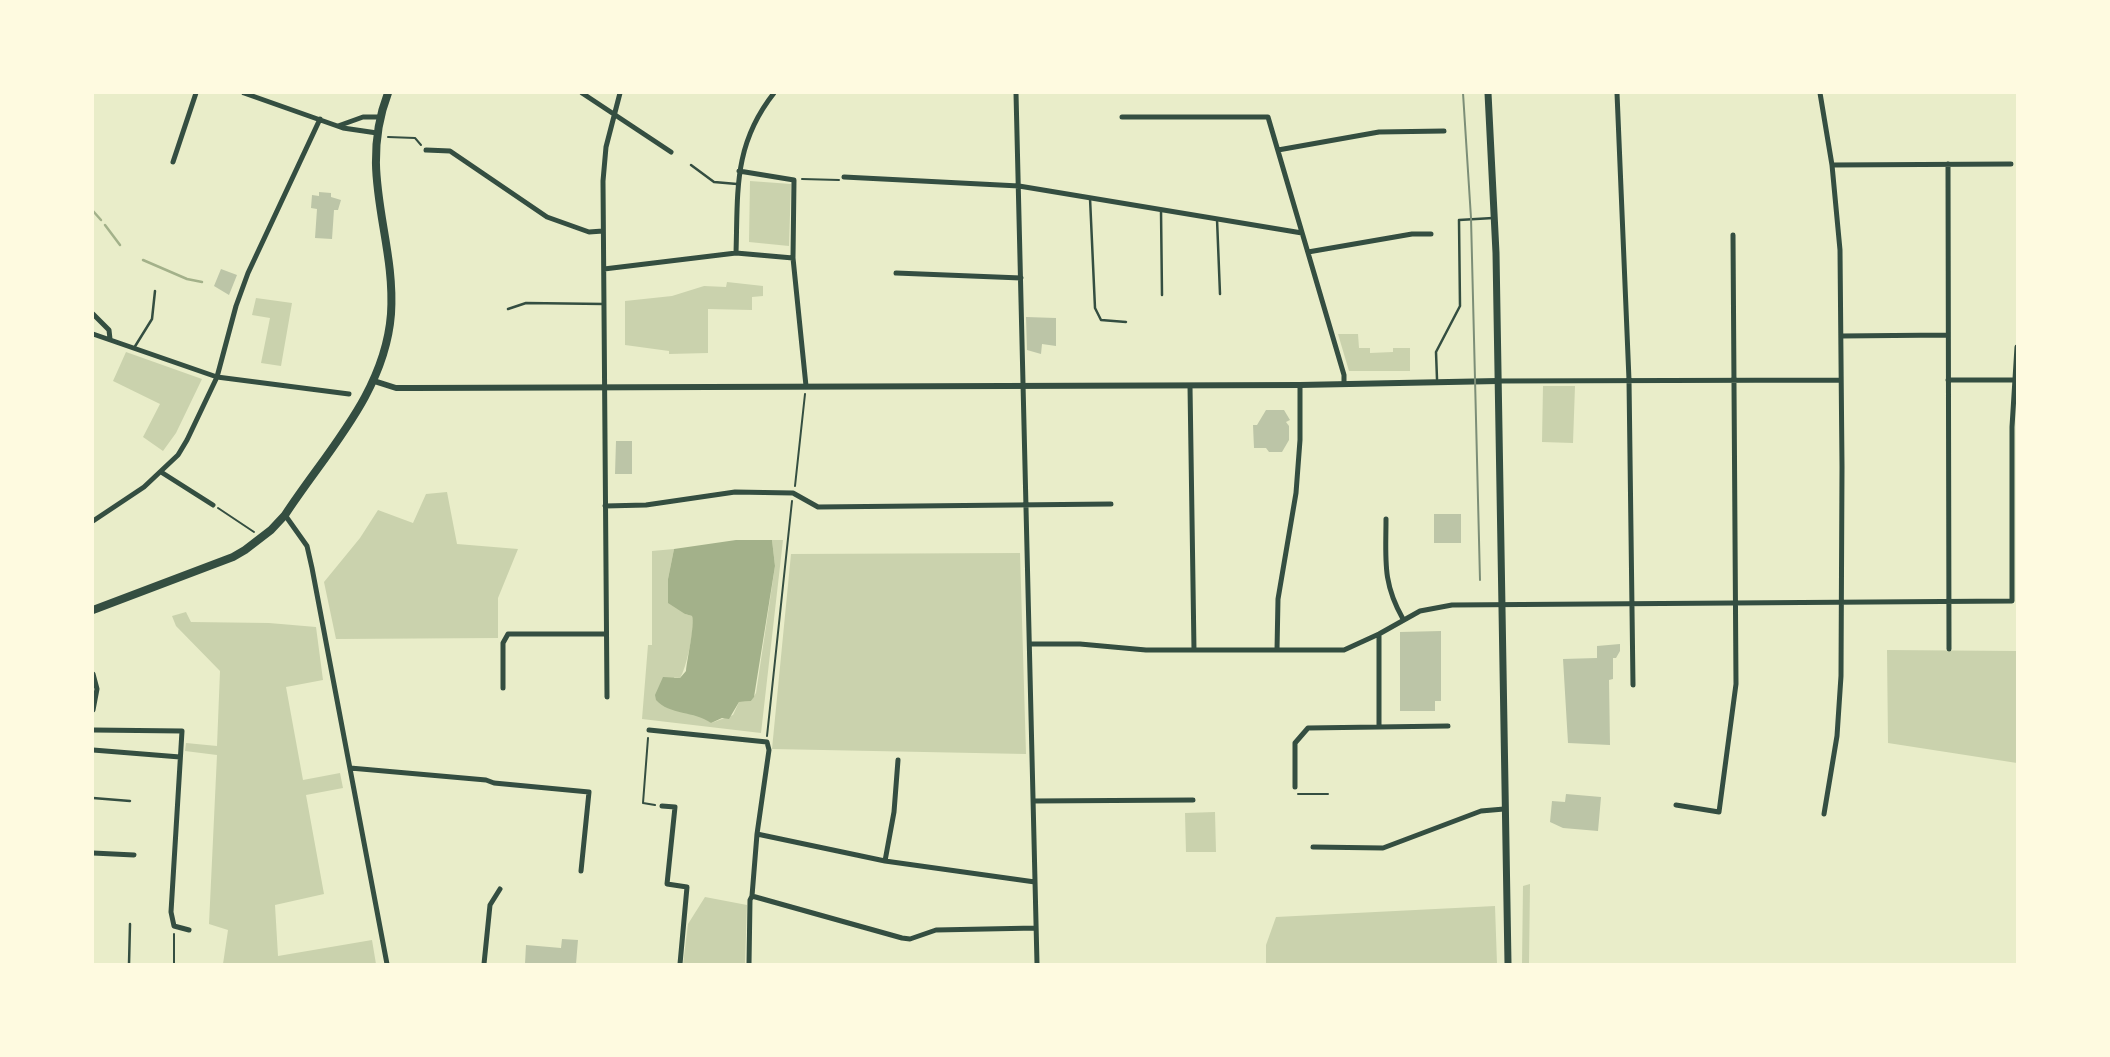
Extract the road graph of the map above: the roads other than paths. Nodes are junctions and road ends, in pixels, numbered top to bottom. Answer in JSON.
{"nodes":[{"id":1,"x":196,"y":93,"type":"edge"},
{"id":2,"x":244,"y":93,"type":"edge"},
{"id":3,"x":388,"y":93,"type":"edge"},
{"id":4,"x":582,"y":93,"type":"edge"},
{"id":5,"x":620,"y":93,"type":"edge"},
{"id":6,"x":774,"y":93,"type":"edge"},
{"id":7,"x":1016,"y":93,"type":"edge"},
{"id":8,"x":1488,"y":93,"type":"edge"},
{"id":9,"x":1617,"y":93,"type":"edge"},
{"id":10,"x":1820,"y":93,"type":"edge"},
{"id":11,"x":613,"y":114,"type":"junction"},
{"id":12,"x":380,"y":117,"type":"junction"},
{"id":13,"x":1122,"y":117,"type":"dead end"},
{"id":14,"x":320,"y":119,"type":"junction"},
{"id":15,"x":338,"y":126,"type":"junction"},
{"id":16,"x":1444,"y":131,"type":"dead end"},
{"id":17,"x":377,"y":133,"type":"junction"},
{"id":18,"x":426,"y":150,"type":"road end"},
{"id":19,"x":1278,"y":150,"type":"junction"},
{"id":20,"x":671,"y":152,"type":"dead end"},
{"id":21,"x":173,"y":162,"type":"dead end"},
{"id":22,"x":1948,"y":164,"type":"junction"},
{"id":23,"x":2011,"y":164,"type":"dead end"},
{"id":24,"x":691,"y":165,"type":"dead end"},
{"id":25,"x":1832,"y":165,"type":"junction"},
{"id":26,"x":739,"y":171,"type":"junction"},
{"id":27,"x":844,"y":177,"type":"road end"},
{"id":28,"x":738,"y":184,"type":"junction"},
{"id":29,"x":1019,"y":186,"type":"junction"},
{"id":30,"x":1090,"y":198,"type":"junction"},
{"id":31,"x":1161,"y":210,"type":"junction"},
{"id":32,"x":1494,"y":218,"type":"junction"},
{"id":33,"x":1217,"y":219,"type":"junction"},
{"id":34,"x":603,"y":231,"type":"junction"},
{"id":35,"x":1302,"y":233,"type":"junction"},
{"id":36,"x":1431,"y":234,"type":"dead end"},
{"id":37,"x":1733,"y":235,"type":"dead end"},
{"id":38,"x":1308,"y":252,"type":"junction"},
{"id":39,"x":736,"y":253,"type":"junction"},
{"id":40,"x":793,"y":258,"type":"junction"},
{"id":41,"x":604,"y":269,"type":"junction"},
{"id":42,"x":895,"y":273,"type":"dead end"},
{"id":43,"x":1021,"y":278,"type":"junction"},
{"id":44,"x":155,"y":291,"type":"dead end"},
{"id":45,"x":1220,"y":294,"type":"dead end"},
{"id":46,"x":1162,"y":295,"type":"dead end"},
{"id":47,"x":604,"y":304,"type":"junction"},
{"id":48,"x":508,"y":309,"type":"dead end"},
{"id":49,"x":93,"y":314,"type":"edge"},
{"id":50,"x":1126,"y":322,"type":"dead end"},
{"id":51,"x":93,"y":334,"type":"edge"},
{"id":52,"x":1947,"y":335,"type":"junction"},
{"id":53,"x":1841,"y":336,"type":"junction"},
{"id":54,"x":110,"y":339,"type":"junction"},
{"id":55,"x":2017,"y":347,"type":"edge"},
{"id":56,"x":134,"y":348,"type":"junction"},
{"id":57,"x":217,"y":377,"type":"junction"},
{"id":58,"x":1629,"y":380,"type":"junction"},
{"id":59,"x":1734,"y":380,"type":"junction"},
{"id":60,"x":1841,"y":380,"type":"junction"},
{"id":61,"x":1948,"y":380,"type":"junction"},
{"id":62,"x":2014,"y":380,"type":"junction"},
{"id":63,"x":374,"y":381,"type":"junction"},
{"id":64,"x":1498,"y":381,"type":"junction"},
{"id":65,"x":1437,"y":383,"type":"junction"},
{"id":66,"x":1344,"y":384,"type":"junction"},
{"id":67,"x":1023,"y":385,"type":"junction"},
{"id":68,"x":1300,"y":385,"type":"junction"},
{"id":69,"x":806,"y":386,"type":"junction"},
{"id":70,"x":1190,"y":386,"type":"junction"},
{"id":71,"x":604,"y":387,"type":"junction"},
{"id":72,"x":349,"y":394,"type":"dead end"},
{"id":73,"x":161,"y":471,"type":"junction"},
{"id":74,"x":1111,"y":504,"type":"dead end"},
{"id":75,"x":213,"y":505,"type":"road end"},
{"id":76,"x":605,"y":506,"type":"junction"},
{"id":77,"x":1027,"y":506,"type":"junction"},
{"id":78,"x":285,"y":515,"type":"junction"},
{"id":79,"x":1386,"y":519,"type":"dead end"},
{"id":80,"x":93,"y":521,"type":"edge"},
{"id":81,"x":1949,"y":601,"type":"junction"},
{"id":82,"x":1736,"y":603,"type":"junction"},
{"id":83,"x":1843,"y":603,"type":"junction"},
{"id":84,"x":1632,"y":604,"type":"junction"},
{"id":85,"x":1501,"y":606,"type":"junction"},
{"id":86,"x":93,"y":610,"type":"edge"},
{"id":87,"x":1403,"y":619,"type":"junction"},
{"id":88,"x":1379,"y":634,"type":"junction"},
{"id":89,"x":607,"y":635,"type":"junction"},
{"id":90,"x":1031,"y":644,"type":"junction"},
{"id":91,"x":1949,"y":649,"type":"dead end"},
{"id":92,"x":1194,"y":650,"type":"junction"},
{"id":93,"x":1277,"y":650,"type":"junction"},
{"id":94,"x":93,"y":674,"type":"edge"},
{"id":95,"x":1633,"y":684,"type":"dead end"},
{"id":96,"x":503,"y":688,"type":"dead end"},
{"id":97,"x":607,"y":697,"type":"dead end"},
{"id":98,"x":93,"y":710,"type":"edge"},
{"id":99,"x":1379,"y":726,"type":"junction"},
{"id":100,"x":1448,"y":726,"type":"dead end"},
{"id":101,"x":93,"y":730,"type":"edge"},
{"id":102,"x":649,"y":730,"type":"road end"},
{"id":103,"x":93,"y":750,"type":"edge"},
{"id":104,"x":180,"y":757,"type":"junction"},
{"id":105,"x":898,"y":760,"type":"dead end"},
{"id":106,"x":350,"y":768,"type":"junction"},
{"id":107,"x":1295,"y":787,"type":"road end"},
{"id":108,"x":93,"y":798,"type":"edge"},
{"id":109,"x":1193,"y":800,"type":"dead end"},
{"id":110,"x":130,"y":801,"type":"dead end"},
{"id":111,"x":1033,"y":801,"type":"junction"},
{"id":112,"x":1676,"y":805,"type":"dead end"},
{"id":113,"x":662,"y":806,"type":"road end"},
{"id":114,"x":1504,"y":809,"type":"junction"},
{"id":115,"x":1824,"y":814,"type":"dead end"},
{"id":116,"x":757,"y":834,"type":"junction"},
{"id":117,"x":1313,"y":847,"type":"dead end"},
{"id":118,"x":93,"y":853,"type":"edge"},
{"id":119,"x":134,"y":855,"type":"dead end"},
{"id":120,"x":885,"y":861,"type":"junction"},
{"id":121,"x":581,"y":871,"type":"dead end"},
{"id":122,"x":1035,"y":882,"type":"junction"},
{"id":123,"x":500,"y":889,"type":"dead end"},
{"id":124,"x":752,"y":896,"type":"junction"},
{"id":125,"x":130,"y":924,"type":"dead end"},
{"id":126,"x":1036,"y":928,"type":"junction"},
{"id":127,"x":189,"y":930,"type":"dead end"},
{"id":128,"x":129,"y":964,"type":"edge"},
{"id":129,"x":387,"y":964,"type":"edge"},
{"id":130,"x":484,"y":964,"type":"edge"},
{"id":131,"x":680,"y":964,"type":"edge"},
{"id":132,"x":749,"y":964,"type":"edge"},
{"id":133,"x":1037,"y":964,"type":"edge"},
{"id":134,"x":1508,"y":964,"type":"edge"}],
"edges":[{"from":1,"to":21,"type":"street"},
{"from":2,"to":14,"type":"street"},
{"from":3,"to":12,"type":"main road"},
{"from":4,"to":11,"type":"street"},
{"from":5,"to":11,"type":"street"},
{"from":6,"to":26,"type":"street"},
{"from":7,"to":29,"type":"street"},
{"from":8,"to":32,"type":"main road"},
{"from":9,"to":58,"type":"street"},
{"from":10,"to":25,"type":"street"},
{"from":11,"to":20,"type":"street"},
{"from":11,"to":34,"type":"street"},
{"from":12,"to":15,"type":"street"},
{"from":12,"to":17,"type":"main road"},
{"from":13,"to":19,"type":"street"},
{"from":14,"to":15,"type":"street"},
{"from":14,"to":57,"type":"street"},
{"from":15,"to":17,"type":"street"},
{"from":16,"to":19,"type":"street"},
{"from":17,"to":63,"type":"main road"},
{"from":18,"to":34,"type":"street"},
{"from":19,"to":35,"type":"street"},
{"from":22,"to":23,"type":"street"},
{"from":22,"to":25,"type":"street"},
{"from":22,"to":52,"type":"street"},
{"from":24,"to":28,"type":"lane"},
{"from":25,"to":53,"type":"street"},
{"from":26,"to":28,"type":"street"},
{"from":26,"to":40,"type":"street"},
{"from":27,"to":29,"type":"street"},
{"from":28,"to":39,"type":"street"},
{"from":29,"to":30,"type":"street"},
{"from":29,"to":43,"type":"street"},
{"from":30,"to":31,"type":"street"},
{"from":30,"to":50,"type":"lane"},
{"from":31,"to":33,"type":"street"},
{"from":31,"to":46,"type":"lane"},
{"from":32,"to":64,"type":"main road"},
{"from":32,"to":65,"type":"lane"},
{"from":33,"to":35,"type":"street"},
{"from":33,"to":45,"type":"lane"},
{"from":34,"to":41,"type":"street"},
{"from":35,"to":38,"type":"street"},
{"from":36,"to":38,"type":"street"},
{"from":37,"to":59,"type":"street"},
{"from":38,"to":66,"type":"street"},
{"from":39,"to":40,"type":"street"},
{"from":39,"to":41,"type":"street"},
{"from":40,"to":69,"type":"street"},
{"from":41,"to":47,"type":"street"},
{"from":42,"to":43,"type":"street"},
{"from":43,"to":67,"type":"street"},
{"from":44,"to":56,"type":"lane"},
{"from":47,"to":48,"type":"lane"},
{"from":47,"to":71,"type":"street"},
{"from":49,"to":54,"type":"street"},
{"from":51,"to":54,"type":"street"},
{"from":52,"to":53,"type":"street"},
{"from":52,"to":61,"type":"street"},
{"from":53,"to":60,"type":"street"},
{"from":54,"to":56,"type":"street"},
{"from":55,"to":62,"type":"street"},
{"from":56,"to":57,"type":"street"},
{"from":57,"to":72,"type":"street"},
{"from":57,"to":73,"type":"street"},
{"from":58,"to":59,"type":"street"},
{"from":58,"to":64,"type":"street"},
{"from":58,"to":84,"type":"street"},
{"from":59,"to":60,"type":"street"},
{"from":59,"to":82,"type":"street"},
{"from":60,"to":83,"type":"street"},
{"from":61,"to":62,"type":"street"},
{"from":61,"to":81,"type":"street"},
{"from":62,"to":81,"type":"street"},
{"from":63,"to":71,"type":"street"},
{"from":63,"to":78,"type":"main road"},
{"from":64,"to":65,"type":"street"},
{"from":64,"to":85,"type":"main road"},
{"from":65,"to":66,"type":"street"},
{"from":66,"to":68,"type":"street"},
{"from":67,"to":69,"type":"street"},
{"from":67,"to":70,"type":"street"},
{"from":67,"to":77,"type":"street"},
{"from":68,"to":70,"type":"street"},
{"from":68,"to":93,"type":"street"},
{"from":69,"to":71,"type":"street"},
{"from":70,"to":92,"type":"street"},
{"from":71,"to":76,"type":"street"},
{"from":73,"to":75,"type":"street"},
{"from":73,"to":80,"type":"street"},
{"from":74,"to":77,"type":"street"},
{"from":76,"to":77,"type":"street"},
{"from":76,"to":89,"type":"street"},
{"from":77,"to":90,"type":"street"},
{"from":78,"to":86,"type":"main road"},
{"from":78,"to":106,"type":"street"},
{"from":79,"to":87,"type":"street"},
{"from":81,"to":83,"type":"street"},
{"from":81,"to":91,"type":"street"},
{"from":82,"to":83,"type":"street"},
{"from":82,"to":84,"type":"street"},
{"from":82,"to":112,"type":"street"},
{"from":83,"to":115,"type":"street"},
{"from":84,"to":85,"type":"street"},
{"from":84,"to":95,"type":"street"},
{"from":85,"to":87,"type":"street"},
{"from":85,"to":114,"type":"main road"},
{"from":87,"to":88,"type":"street"},
{"from":88,"to":93,"type":"street"},
{"from":88,"to":99,"type":"street"},
{"from":89,"to":96,"type":"street"},
{"from":89,"to":97,"type":"street"},
{"from":90,"to":92,"type":"street"},
{"from":90,"to":111,"type":"street"},
{"from":92,"to":93,"type":"street"},
{"from":94,"to":98,"type":"street"},
{"from":99,"to":100,"type":"street"},
{"from":99,"to":107,"type":"street"},
{"from":101,"to":104,"type":"street"},
{"from":102,"to":116,"type":"street"},
{"from":103,"to":104,"type":"street"},
{"from":104,"to":127,"type":"street"},
{"from":105,"to":120,"type":"street"},
{"from":106,"to":121,"type":"street"},
{"from":106,"to":129,"type":"street"},
{"from":108,"to":110,"type":"lane"},
{"from":109,"to":111,"type":"street"},
{"from":111,"to":122,"type":"street"},
{"from":113,"to":131,"type":"street"},
{"from":114,"to":117,"type":"street"},
{"from":114,"to":134,"type":"main road"},
{"from":116,"to":120,"type":"street"},
{"from":116,"to":124,"type":"street"},
{"from":118,"to":119,"type":"street"},
{"from":120,"to":122,"type":"street"},
{"from":122,"to":126,"type":"street"},
{"from":123,"to":130,"type":"street"},
{"from":124,"to":126,"type":"street"},
{"from":124,"to":132,"type":"street"},
{"from":125,"to":128,"type":"lane"},
{"from":126,"to":133,"type":"street"}]}
